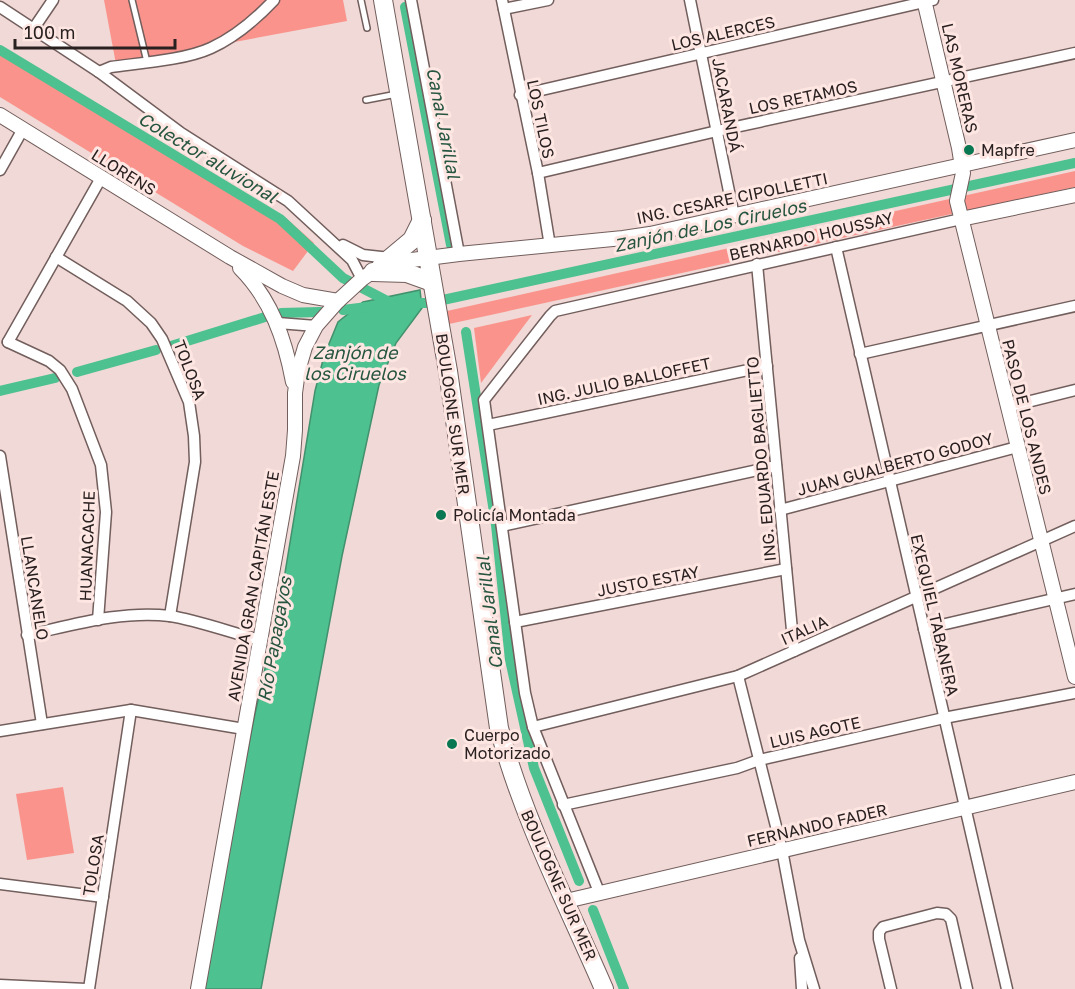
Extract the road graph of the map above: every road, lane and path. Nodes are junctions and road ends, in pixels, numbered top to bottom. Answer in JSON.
{"nodes":[{"id":1,"x":53,"y":0,"type":"edge"},
{"id":2,"x":132,"y":0,"type":"edge"},
{"id":3,"x":274,"y":0,"type":"edge"},
{"id":4,"x":361,"y":0,"type":"edge"},
{"id":5,"x":411,"y":0,"type":"edge"},
{"id":6,"x":548,"y":0,"type":"edge"},
{"id":7,"x":690,"y":0,"type":"edge"},
{"id":8,"x":387,"y":1,"type":"edge"},
{"id":9,"x":928,"y":1,"type":"edge"},
{"id":10,"x":503,"y":5,"type":"edge"},
{"id":11,"x":0,"y":7,"type":"edge"},
{"id":12,"x":34,"y":28,"type":"junction"},
{"id":13,"x":366,"y":28,"type":"dead end"},
{"id":14,"x":1075,"y":53,"type":"edge"},
{"id":15,"x":702,"y":54,"type":"junction"},
{"id":16,"x":147,"y":62,"type":"junction"},
{"id":17,"x":99,"y":72,"type":"junction"},
{"id":18,"x":942,"y":82,"type":"junction"},
{"id":19,"x":400,"y":93,"type":"junction"},
{"id":20,"x":520,"y":95,"type":"junction"},
{"id":21,"x":366,"y":100,"type":"dead end"},
{"id":22,"x":0,"y":115,"type":"edge"},
{"id":23,"x":23,"y":129,"type":"junction"},
{"id":24,"x":717,"y":131,"type":"junction"},
{"id":25,"x":1075,"y":140,"type":"edge"},
{"id":26,"x":962,"y":169,"type":"junction"},
{"id":27,"x":0,"y":170,"type":"edge"},
{"id":28,"x":538,"y":173,"type":"junction"},
{"id":29,"x":101,"y":178,"type":"junction"},
{"id":30,"x":1075,"y":195,"type":"edge"},
{"id":31,"x":734,"y":216,"type":"junction"},
{"id":32,"x":961,"y":219,"type":"junction"},
{"id":33,"x":422,"y":220,"type":"junction"},
{"id":34,"x":325,"y":234,"type":"junction"},
{"id":35,"x":550,"y":246,"type":"junction"},
{"id":36,"x":836,"y":247,"type":"junction"},
{"id":37,"x":459,"y":254,"type":"junction"},
{"id":38,"x":56,"y":257,"type":"junction"},
{"id":39,"x":230,"y":257,"type":"junction"},
{"id":40,"x":428,"y":258,"type":"junction"},
{"id":41,"x":757,"y":264,"type":"junction"},
{"id":42,"x":373,"y":271,"type":"junction"},
{"id":43,"x":432,"y":282,"type":"junction"},
{"id":44,"x":341,"y":298,"type":"junction"},
{"id":45,"x":1075,"y":306,"type":"edge"},
{"id":46,"x":278,"y":323,"type":"junction"},
{"id":47,"x":988,"y":325,"type":"junction"},
{"id":48,"x":316,"y":326,"type":"junction"},
{"id":49,"x":4,"y":342,"type":"edge"},
{"id":50,"x":860,"y":354,"type":"junction"},
{"id":51,"x":767,"y":366,"type":"junction"},
{"id":52,"x":1075,"y":390,"type":"edge"},
{"id":53,"x":295,"y":393,"type":"junction"},
{"id":54,"x":1007,"y":407,"type":"junction"},
{"id":55,"x":488,"y":425,"type":"junction"},
{"id":56,"x":1017,"y":447,"type":"junction"},
{"id":57,"x":0,"y":456,"type":"edge"},
{"id":58,"x":776,"y":466,"type":"junction"},
{"id":59,"x":889,"y":482,"type":"junction"},
{"id":60,"x":780,"y":510,"type":"junction"},
{"id":61,"x":502,"y":526,"type":"junction"},
{"id":62,"x":1075,"y":526,"type":"edge"},
{"id":63,"x":1040,"y":542,"type":"junction"},
{"id":64,"x":786,"y":569,"type":"junction"},
{"id":65,"x":1075,"y":594,"type":"edge"},
{"id":66,"x":915,"y":596,"type":"junction"},
{"id":67,"x":1055,"y":599,"type":"junction"},
{"id":68,"x":170,"y":616,"type":"junction"},
{"id":69,"x":98,"y":620,"type":"junction"},
{"id":70,"x":515,"y":622,"type":"junction"},
{"id":71,"x":924,"y":629,"type":"junction"},
{"id":72,"x":27,"y":635,"type":"junction"},
{"id":73,"x":260,"y":640,"type":"junction"},
{"id":74,"x":794,"y":651,"type":"junction"},
{"id":75,"x":1072,"y":654,"type":"edge"},
{"id":76,"x":738,"y":676,"type":"junction"},
{"id":77,"x":1075,"y":677,"type":"edge"},
{"id":78,"x":1075,"y":693,"type":"edge"},
{"id":79,"x":132,"y":710,"type":"junction"},
{"id":80,"x":944,"y":718,"type":"junction"},
{"id":81,"x":42,"y":724,"type":"junction"},
{"id":82,"x":533,"y":727,"type":"junction"},
{"id":83,"x":244,"y":729,"type":"junction"},
{"id":84,"x":0,"y":731,"type":"edge"},
{"id":85,"x":759,"y":760,"type":"junction"},
{"id":86,"x":1075,"y":782,"type":"edge"},
{"id":87,"x":563,"y":804,"type":"junction"},
{"id":88,"x":964,"y":808,"type":"junction"},
{"id":89,"x":782,"y":850,"type":"junction"},
{"id":90,"x":0,"y":884,"type":"edge"},
{"id":91,"x":599,"y":892,"type":"junction"},
{"id":92,"x":103,"y":897,"type":"junction"},
{"id":93,"x":566,"y":900,"type":"junction"},
{"id":94,"x":799,"y":940,"type":"junction"},
{"id":95,"x":0,"y":985,"type":"edge"},
{"id":96,"x":87,"y":989,"type":"edge"},
{"id":97,"x":198,"y":989,"type":"edge"},
{"id":98,"x":604,"y":989,"type":"edge"},
{"id":99,"x":802,"y":989,"type":"edge"},
{"id":100,"x":814,"y":989,"type":"edge"},
{"id":101,"x":891,"y":989,"type":"edge"},
{"id":102,"x":967,"y":989,"type":"edge"},
{"id":103,"x":1007,"y":989,"type":"edge"}],
"edges":[{"from":1,"to":12,"type":"street"},
{"from":2,"to":16,"type":"lane"},
{"from":3,"to":16,"type":"street"},
{"from":4,"to":13,"type":"lane"},
{"from":5,"to":37,"type":"street"},
{"from":6,"to":10,"type":"street"},
{"from":7,"to":15,"type":"street","name":"JACARANDÁ"},
{"from":8,"to":19,"type":"main road","name":"BOULOGNE SUR MER"},
{"from":9,"to":15,"type":"street","name":"LOS ALERCES"},
{"from":9,"to":18,"type":"street","name":"LAS MORERAS"},
{"from":10,"to":20,"type":"street","name":"LOS TILOS"},
{"from":11,"to":12,"type":"street"},
{"from":12,"to":17,"type":"street"},
{"from":14,"to":18,"type":"street","name":"LOS RETAMOS"},
{"from":15,"to":20,"type":"street","name":"LOS ALERCES"},
{"from":15,"to":24,"type":"street","name":"JACARANDÁ"},
{"from":16,"to":17,"type":"street"},
{"from":17,"to":34,"type":"street"},
{"from":18,"to":24,"type":"street","name":"LOS RETAMOS"},
{"from":18,"to":26,"type":"street","name":"LAS MORERAS"},
{"from":19,"to":21,"type":"lane"},
{"from":19,"to":33,"type":"main road","name":"BOULOGNE SUR MER"},
{"from":20,"to":28,"type":"street","name":"LOS TILOS"},
{"from":22,"to":23,"type":"street","name":"LLORENS"},
{"from":23,"to":27,"type":"street"},
{"from":23,"to":29,"type":"street","name":"LLORENS"},
{"from":24,"to":28,"type":"street","name":"LOS RETAMOS"},
{"from":24,"to":31,"type":"street","name":"JACARANDÁ"},
{"from":25,"to":26,"type":"street","name":"ING. CESARE CIPOLLETTI"},
{"from":26,"to":31,"type":"street","name":"ING. CESARE CIPOLLETTI"},
{"from":26,"to":32,"type":"street","name":"PASO DE LOS ANDES"},
{"from":28,"to":35,"type":"street","name":"LOS TILOS"},
{"from":29,"to":38,"type":"street","name":"HUANACACHE"},
{"from":29,"to":39,"type":"street","name":"LLORENS"},
{"from":30,"to":32,"type":"street","name":"BERNARDO HOUSSAY"},
{"from":31,"to":35,"type":"street","name":"ING. CESARE CIPOLLETTI"},
{"from":32,"to":36,"type":"street","name":"BERNARDO HOUSSAY"},
{"from":32,"to":47,"type":"street","name":"PASO DE LOS ANDES"},
{"from":33,"to":40,"type":"main road","name":"BOULOGNE SUR MER"},
{"from":33,"to":42,"type":"main road"},
{"from":34,"to":42,"type":"street"},
{"from":34,"to":42,"type":"street"},
{"from":35,"to":37,"type":"street","name":"ING. CESARE CIPOLLETTI"},
{"from":36,"to":41,"type":"street","name":"BERNARDO HOUSSAY"},
{"from":36,"to":50,"type":"street","name":"EXEQUIEL TABANERA"},
{"from":37,"to":40,"type":"street","name":"ING. CESARE CIPOLLETTI"},
{"from":38,"to":49,"type":"street","name":"HUANACACHE"},
{"from":38,"to":68,"type":"street","name":"TOLOSA"},
{"from":39,"to":44,"type":"street","name":"LLORENS"},
{"from":39,"to":46,"type":"street","name":"LLORENS"},
{"from":40,"to":42,"type":"street"},
{"from":40,"to":43,"type":"main road","name":"BOULOGNE SUR MER"},
{"from":41,"to":51,"type":"street","name":"ING. EDUARDO BAGLIETTO"},
{"from":41,"to":55,"type":"street","name":"BERNARDO HOUSSAY"},
{"from":42,"to":43,"type":"main road"},
{"from":42,"to":44,"type":"street","name":"AVENIDA GRAN CAPITÁN ESTE"},
{"from":43,"to":93,"type":"main road","name":"BOULOGNE SUR MER"},
{"from":44,"to":48,"type":"street","name":"AVENIDA GRAN CAPITÁN ESTE"},
{"from":45,"to":47,"type":"street"},
{"from":46,"to":48,"type":"street"},
{"from":46,"to":53,"type":"street","name":"LLORENS"},
{"from":47,"to":50,"type":"street"},
{"from":47,"to":54,"type":"street","name":"PASO DE LOS ANDES"},
{"from":48,"to":53,"type":"street","name":"AVENIDA GRAN CAPITÁN ESTE"},
{"from":49,"to":69,"type":"street","name":"HUANACACHE"},
{"from":50,"to":59,"type":"street","name":"EXEQUIEL TABANERA"},
{"from":51,"to":55,"type":"street","name":"ING. JULIO BALLOFFET"},
{"from":51,"to":58,"type":"street","name":"ING. EDUARDO BAGLIETTO"},
{"from":52,"to":54,"type":"street"},
{"from":53,"to":73,"type":"street","name":"AVENIDA GRAN CAPITÁN ESTE"},
{"from":54,"to":56,"type":"street","name":"PASO DE LOS ANDES"},
{"from":55,"to":61,"type":"street"},
{"from":56,"to":59,"type":"street","name":"JUAN GUALBERTO GODOY"},
{"from":56,"to":63,"type":"street","name":"PASO DE LOS ANDES"},
{"from":57,"to":72,"type":"street","name":"LLANCANELO"},
{"from":58,"to":60,"type":"street","name":"ING. EDUARDO BAGLIETTO"},
{"from":58,"to":61,"type":"street","name":"JUAN GUALBERTO GODOY"},
{"from":59,"to":60,"type":"street","name":"JUAN GUALBERTO GODOY"},
{"from":59,"to":66,"type":"street","name":"EXEQUIEL TABANERA"},
{"from":60,"to":64,"type":"street","name":"ING. EDUARDO BAGLIETTO"},
{"from":61,"to":70,"type":"street"},
{"from":62,"to":63,"type":"street","name":"ITALIA"},
{"from":63,"to":66,"type":"street","name":"ITALIA"},
{"from":63,"to":67,"type":"street","name":"PASO DE LOS ANDES"},
{"from":64,"to":70,"type":"street","name":"JUSTO ESTAY"},
{"from":64,"to":74,"type":"street","name":"ING. EDUARDO BAGLIETTO"},
{"from":65,"to":67,"type":"street"},
{"from":66,"to":71,"type":"street","name":"EXEQUIEL TABANERA"},
{"from":66,"to":74,"type":"street","name":"ITALIA"},
{"from":67,"to":71,"type":"street"},
{"from":67,"to":75,"type":"street","name":"PASO DE LOS ANDES"},
{"from":68,"to":69,"type":"street"},
{"from":68,"to":73,"type":"street"},
{"from":69,"to":72,"type":"street"},
{"from":70,"to":82,"type":"street"},
{"from":71,"to":80,"type":"street","name":"EXEQUIEL TABANERA"},
{"from":72,"to":81,"type":"street","name":"LLANCANELO"},
{"from":73,"to":83,"type":"street","name":"AVENIDA GRAN CAPITÁN ESTE"},
{"from":74,"to":76,"type":"street","name":"ITALIA"},
{"from":75,"to":77,"type":"street","name":"PASO DE LOS ANDES"},
{"from":76,"to":82,"type":"street","name":"ITALIA"},
{"from":76,"to":85,"type":"street"},
{"from":78,"to":80,"type":"street","name":"LUIS AGOTE"},
{"from":79,"to":81,"type":"street"},
{"from":79,"to":83,"type":"street"},
{"from":79,"to":92,"type":"street","name":"TOLOSA"},
{"from":80,"to":85,"type":"street","name":"LUIS AGOTE"},
{"from":80,"to":88,"type":"street","name":"EXEQUIEL TABANERA"},
{"from":81,"to":84,"type":"street"},
{"from":82,"to":87,"type":"street"},
{"from":83,"to":97,"type":"street","name":"AVENIDA GRAN CAPITÁN ESTE"},
{"from":85,"to":87,"type":"street","name":"LUIS AGOTE"},
{"from":85,"to":89,"type":"street"},
{"from":86,"to":88,"type":"street","name":"FERNANDO FADER"},
{"from":87,"to":91,"type":"street"},
{"from":88,"to":89,"type":"street","name":"FERNANDO FADER"},
{"from":88,"to":103,"type":"street","name":"EXEQUIEL TABANERA"},
{"from":89,"to":91,"type":"street","name":"FERNANDO FADER"},
{"from":89,"to":94,"type":"street"},
{"from":90,"to":92,"type":"street"},
{"from":91,"to":93,"type":"street","name":"FERNANDO FADER"},
{"from":92,"to":96,"type":"street","name":"TOLOSA"},
{"from":93,"to":98,"type":"main road","name":"BOULOGNE SUR MER"},
{"from":94,"to":99,"type":"street"},
{"from":94,"to":100,"type":"street"},
{"from":95,"to":96,"type":"street"},
{"from":101,"to":102,"type":"street"}]}
